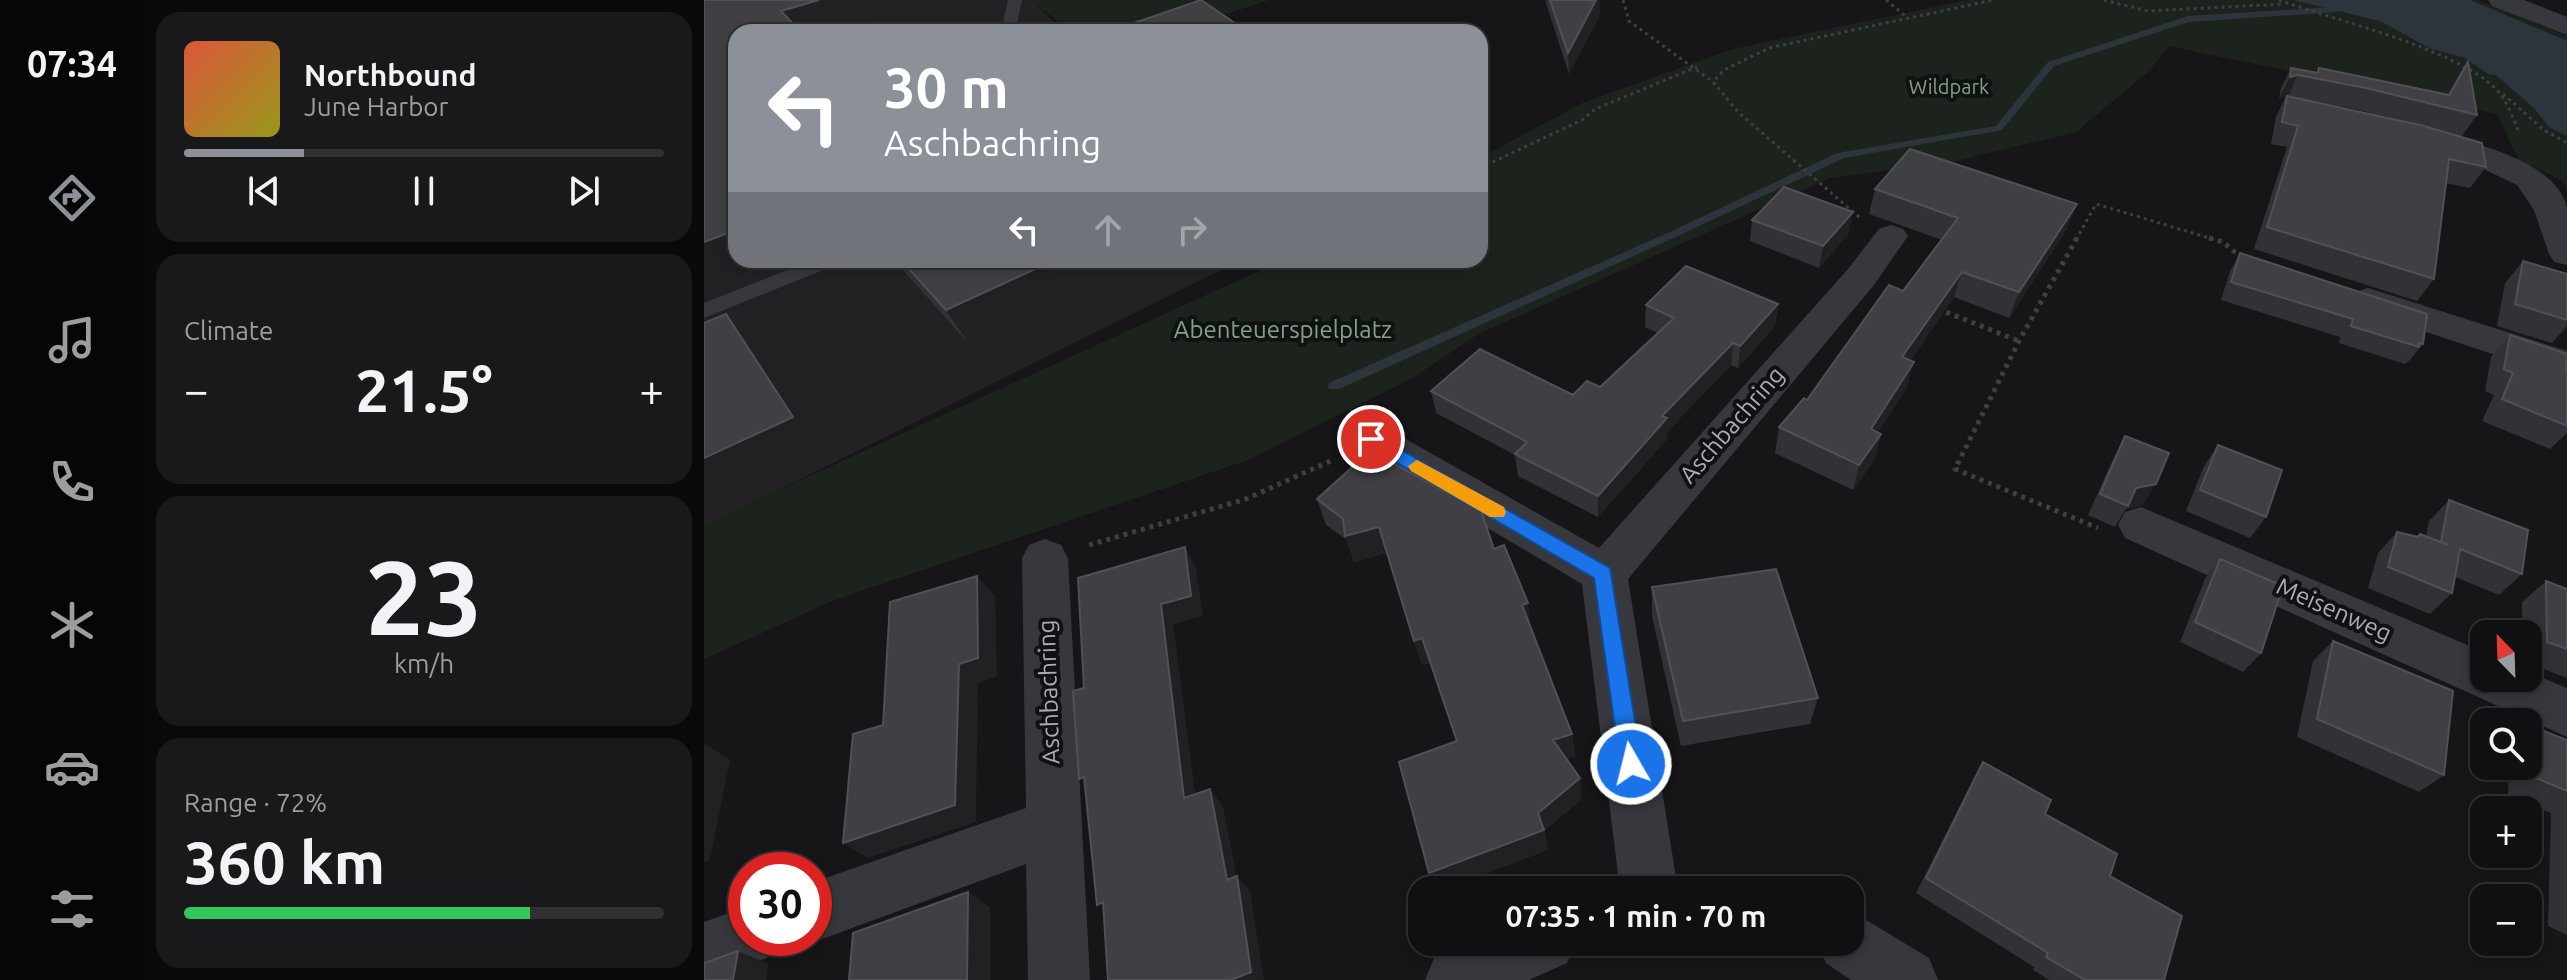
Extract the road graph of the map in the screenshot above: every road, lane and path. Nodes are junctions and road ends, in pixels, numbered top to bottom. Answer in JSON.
{"nodes":[{"id":1,"x":1015,"y":0,"type":"edge"},
{"id":2,"x":1623,"y":0,"type":"edge"},
{"id":3,"x":1886,"y":0,"type":"edge"},
{"id":4,"x":1993,"y":0,"type":"edge"},
{"id":5,"x":2104,"y":0,"type":"edge"},
{"id":6,"x":2279,"y":0,"type":"edge"},
{"id":7,"x":2501,"y":0,"type":"edge"},
{"id":8,"x":2289,"y":4,"type":"junction"},
{"id":9,"x":1908,"y":18,"type":"junction"},
{"id":10,"x":1010,"y":24,"type":"edge"},
{"id":11,"x":2567,"y":27,"type":"edge"},
{"id":12,"x":1697,"y":67,"type":"junction"},
{"id":13,"x":1713,"y":82,"type":"junction"},
{"id":14,"x":2499,"y":91,"type":"junction"},
{"id":15,"x":2404,"y":134,"type":"edge"},
{"id":16,"x":2521,"y":141,"type":"dead end"},
{"id":17,"x":2567,"y":143,"type":"edge"},
{"id":18,"x":1488,"y":164,"type":"edge"},
{"id":19,"x":1891,"y":236,"type":"joint"},
{"id":20,"x":2567,"y":254,"type":"edge"},
{"id":21,"x":2244,"y":260,"type":"edge"},
{"id":22,"x":811,"y":268,"type":"edge"},
{"id":23,"x":1873,"y":282,"type":"junction"},
{"id":24,"x":2332,"y":289,"type":"edge"},
{"id":25,"x":704,"y":311,"type":"edge"},
{"id":26,"x":2019,"y":341,"type":"junction"},
{"id":27,"x":2567,"y":365,"type":"edge"},
{"id":28,"x":1371,"y":439,"type":"joint"},
{"id":29,"x":2141,"y":525,"type":"joint"},
{"id":30,"x":1045,"y":558,"type":"joint"},
{"id":31,"x":1604,"y":574,"type":"junction"},
{"id":32,"x":2470,"y":670,"type":"edge"},
{"id":33,"x":2520,"y":692,"type":"edge"},
{"id":34,"x":2567,"y":713,"type":"edge"},
{"id":35,"x":1054,"y":826,"type":"junction"},
{"id":36,"x":1647,"y":876,"type":"edge"},
{"id":37,"x":832,"y":906,"type":"edge"},
{"id":38,"x":728,"y":943,"type":"edge"},
{"id":39,"x":704,"y":952,"type":"edge"},
{"id":40,"x":1864,"y":953,"type":"edge"},
{"id":41,"x":1513,"y":956,"type":"edge"},
{"id":42,"x":1059,"y":980,"type":"edge"},
{"id":43,"x":1456,"y":980,"type":"edge"},
{"id":44,"x":1907,"y":980,"type":"edge"}],
"edges":[{"from":1,"to":10,"type":"lane"},
{"from":2,"to":12,"type":"path"},
{"from":3,"to":9,"type":"path"},
{"from":4,"to":9,"type":"path"},
{"from":5,"to":8,"type":"path"},
{"from":6,"to":8,"type":"path"},
{"from":7,"to":11,"type":"street"},
{"from":8,"to":14,"type":"path"},
{"from":9,"to":13,"type":"path"},
{"from":12,"to":13,"type":"path"},
{"from":12,"to":18,"type":"path"},
{"from":13,"to":19,"type":"path"},
{"from":14,"to":16,"type":"path"},
{"from":14,"to":17,"type":"path"},
{"from":15,"to":20,"type":"street"},
{"from":19,"to":23,"type":"street","name":"Aschbachring"},
{"from":21,"to":26,"type":"path"},
{"from":22,"to":25,"type":"lane"},
{"from":23,"to":26,"type":"path"},
{"from":23,"to":31,"type":"street","name":"Aschbachring"},
{"from":24,"to":27,"type":"street"},
{"from":26,"to":29,"type":"path"},
{"from":28,"to":30,"type":"path"},
{"from":28,"to":31,"type":"street"},
{"from":29,"to":32,"type":"street","name":"Meisenweg"},
{"from":30,"to":35,"type":"street","name":"Aschbachring"},
{"from":31,"to":36,"type":"street"},
{"from":33,"to":34,"type":"street","name":"Meisenweg"},
{"from":35,"to":37,"type":"street"},
{"from":35,"to":42,"type":"street","name":"Aschbachring"},
{"from":38,"to":39,"type":"street"},
{"from":40,"to":44,"type":"street"},
{"from":41,"to":43,"type":"street"}]}
